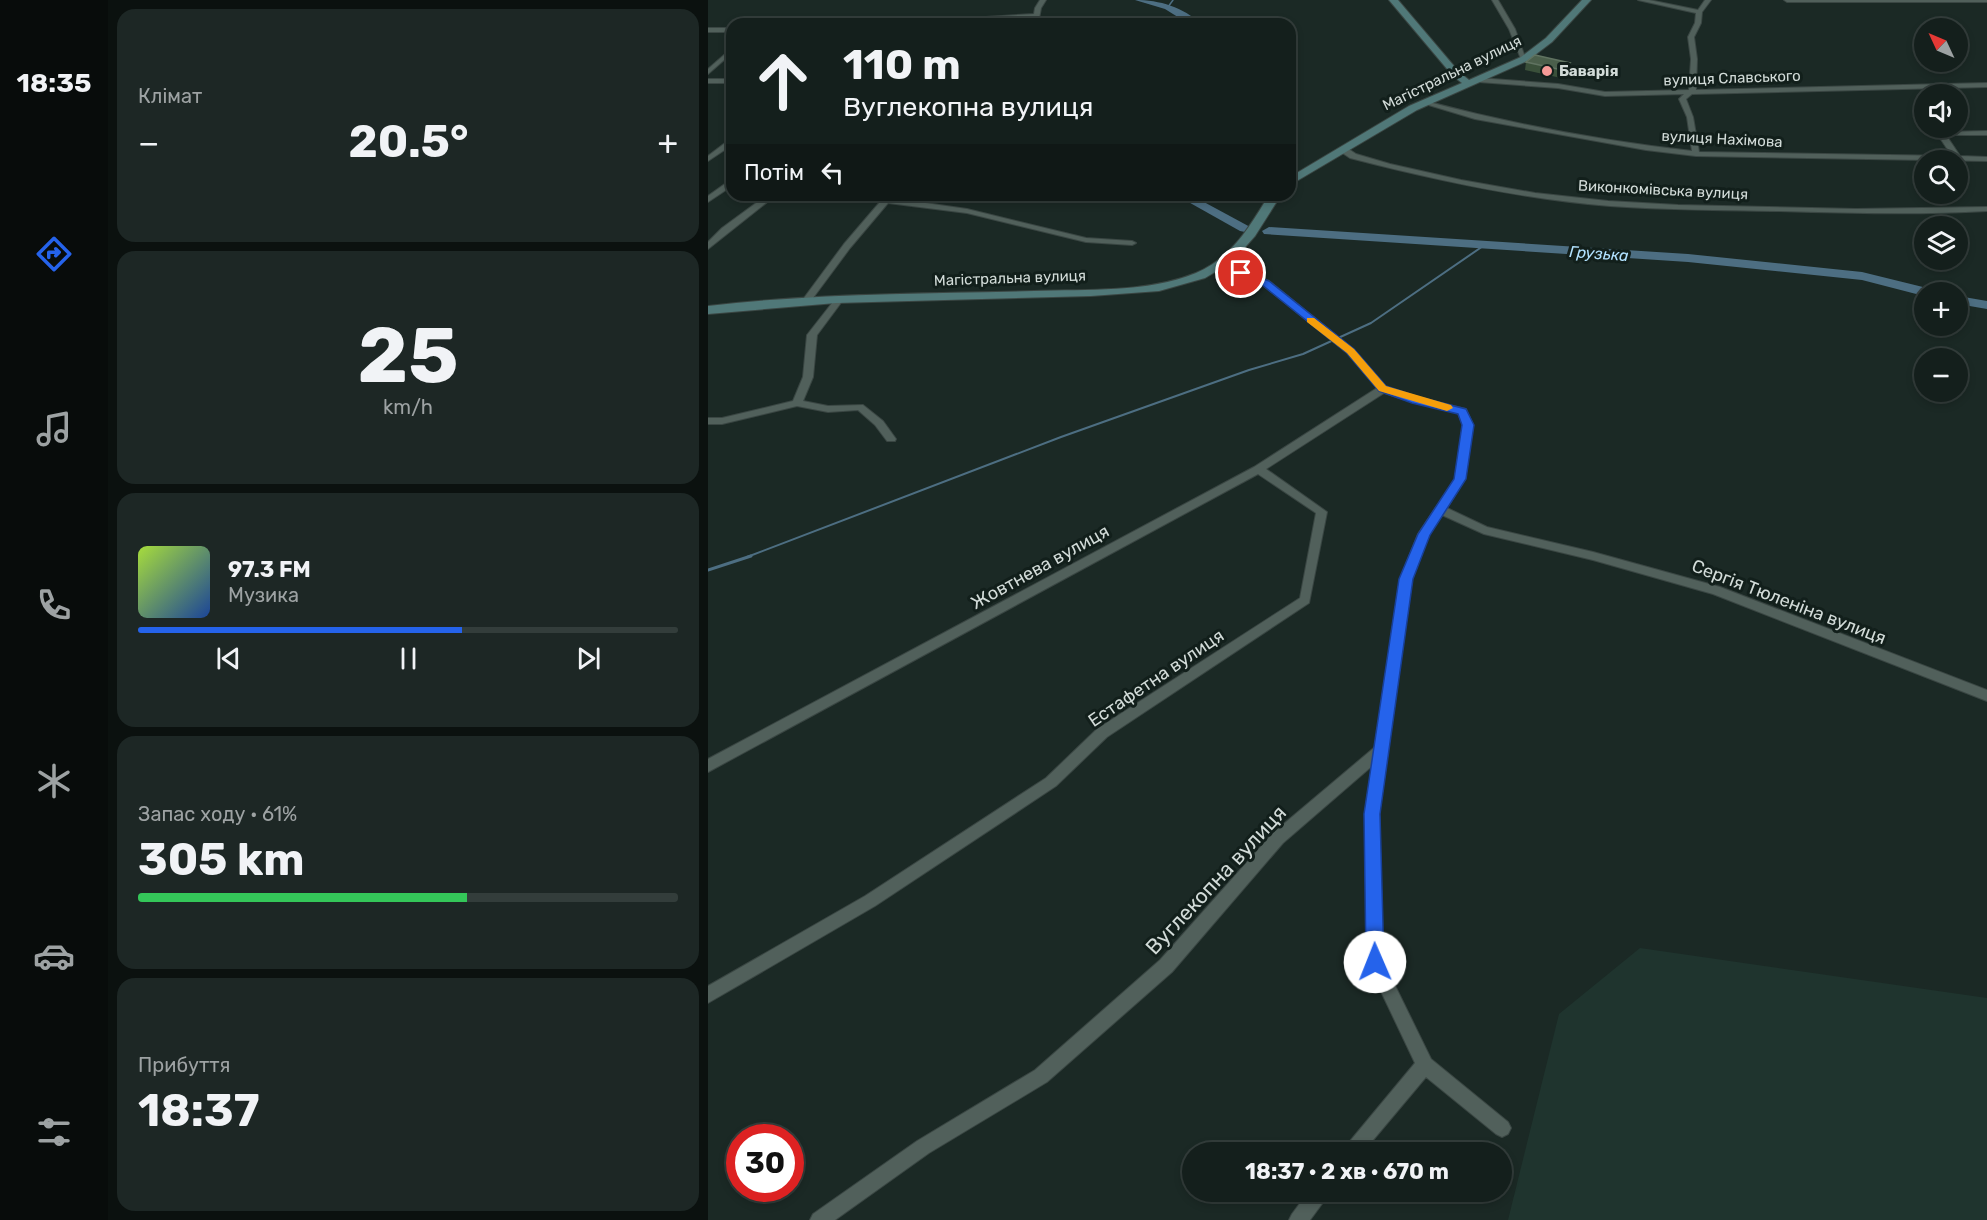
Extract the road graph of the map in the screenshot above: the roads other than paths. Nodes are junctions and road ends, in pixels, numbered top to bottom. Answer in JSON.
{"nodes":[{"id":1,"x":1043,"y":0,"type":"edge"},
{"id":2,"x":1393,"y":0,"type":"edge"},
{"id":3,"x":1510,"y":0,"type":"edge"},
{"id":4,"x":1587,"y":0,"type":"edge"},
{"id":5,"x":1641,"y":0,"type":"edge"},
{"id":6,"x":1708,"y":0,"type":"edge"},
{"id":7,"x":1787,"y":0,"type":"edge"},
{"id":8,"x":1987,"y":0,"type":"edge"},
{"id":9,"x":1497,"y":1,"type":"edge"},
{"id":10,"x":1656,"y":1,"type":"edge"},
{"id":11,"x":1699,"y":12,"type":"junction"},
{"id":12,"x":1037,"y":16,"type":"joint"},
{"id":13,"x":1004,"y":18,"type":"edge"},
{"id":14,"x":708,"y":30,"type":"edge"},
{"id":15,"x":726,"y":30,"type":"edge"},
{"id":16,"x":726,"y":55,"type":"edge"},
{"id":17,"x":1524,"y":59,"type":"junction"},
{"id":18,"x":721,"y":60,"type":"junction"},
{"id":19,"x":708,"y":61,"type":"edge"},
{"id":20,"x":708,"y":72,"type":"edge"},
{"id":21,"x":1465,"y":80,"type":"junction"},
{"id":22,"x":1479,"y":80,"type":"junction"},
{"id":23,"x":708,"y":81,"type":"edge"},
{"id":24,"x":726,"y":81,"type":"edge"},
{"id":25,"x":1987,"y":85,"type":"edge"},
{"id":26,"x":1693,"y":90,"type":"junction"},
{"id":27,"x":1425,"y":103,"type":"junction"},
{"id":28,"x":1987,"y":133,"type":"edge"},
{"id":29,"x":726,"y":146,"type":"edge"},
{"id":30,"x":1344,"y":150,"type":"junction"},
{"id":31,"x":1952,"y":150,"type":"edge"},
{"id":32,"x":1696,"y":154,"type":"junction"},
{"id":33,"x":1914,"y":157,"type":"edge"},
{"id":34,"x":1968,"y":158,"type":"edge"},
{"id":35,"x":708,"y":159,"type":"edge"},
{"id":36,"x":1987,"y":159,"type":"edge"},
{"id":37,"x":1296,"y":178,"type":"edge"},
{"id":38,"x":726,"y":187,"type":"edge"},
{"id":39,"x":708,"y":200,"type":"edge"},
{"id":40,"x":764,"y":201,"type":"edge"},
{"id":41,"x":885,"y":201,"type":"edge"},
{"id":42,"x":905,"y":201,"type":"edge"},
{"id":43,"x":1271,"y":201,"type":"edge"},
{"id":44,"x":1987,"y":209,"type":"edge"},
{"id":45,"x":1132,"y":243,"type":"dead end"},
{"id":46,"x":708,"y":247,"type":"edge"},
{"id":47,"x":1220,"y":265,"type":"junction"},
{"id":48,"x":807,"y":300,"type":"junction"},
{"id":49,"x":839,"y":300,"type":"junction"},
{"id":50,"x":708,"y":310,"type":"edge"},
{"id":51,"x":1383,"y":389,"type":"junction"},
{"id":52,"x":797,"y":403,"type":"junction"},
{"id":53,"x":708,"y":421,"type":"edge"},
{"id":54,"x":891,"y":439,"type":"dead end"},
{"id":55,"x":1258,"y":469,"type":"junction"},
{"id":56,"x":1439,"y":509,"type":"junction"},
{"id":57,"x":1987,"y":696,"type":"edge"},
{"id":58,"x":1382,"y":749,"type":"junction"},
{"id":59,"x":708,"y":766,"type":"edge"},
{"id":60,"x":708,"y":995,"type":"edge"},
{"id":61,"x":1425,"y":1065,"type":"junction"},
{"id":62,"x":1502,"y":1128,"type":"dead end"},
{"id":63,"x":1360,"y":1142,"type":"edge"},
{"id":64,"x":1312,"y":1202,"type":"edge"},
{"id":65,"x":819,"y":1220,"type":"edge"},
{"id":66,"x":1298,"y":1220,"type":"edge"}],
"edges":[{"from":1,"to":12,"type":"street"},
{"from":2,"to":21,"type":"main road"},
{"from":3,"to":9,"type":"street"},
{"from":4,"to":17,"type":"main road","name":"Магістральна вулиця"},
{"from":5,"to":10,"type":"street"},
{"from":6,"to":11,"type":"street"},
{"from":7,"to":8,"type":"street"},
{"from":9,"to":17,"type":"street"},
{"from":10,"to":11,"type":"street"},
{"from":11,"to":26,"type":"street"},
{"from":12,"to":13,"type":"street"},
{"from":14,"to":15,"type":"street"},
{"from":16,"to":18,"type":"street"},
{"from":17,"to":22,"type":"main road","name":"Магістральна вулиця"},
{"from":18,"to":19,"type":"street"},
{"from":18,"to":20,"type":"street"},
{"from":21,"to":22,"type":"main road","name":"Магістральна вулиця"},
{"from":21,"to":27,"type":"main road","name":"Магістральна вулиця"},
{"from":22,"to":26,"type":"street","name":"вулиця Славського"},
{"from":23,"to":24,"type":"street"},
{"from":25,"to":26,"type":"street","name":"вулиця Славського"},
{"from":26,"to":32,"type":"street"},
{"from":27,"to":30,"type":"main road","name":"Магістральна вулиця"},
{"from":27,"to":32,"type":"street","name":"вулиця Нахімова"},
{"from":28,"to":31,"type":"street"},
{"from":29,"to":35,"type":"street"},
{"from":30,"to":37,"type":"main road","name":"Магістральна вулиця"},
{"from":30,"to":44,"type":"street","name":"Виконкомівська вулиця"},
{"from":32,"to":33,"type":"street","name":"вулиця Нахімова"},
{"from":34,"to":36,"type":"street","name":"вулиця Нахімова"},
{"from":38,"to":39,"type":"street"},
{"from":40,"to":46,"type":"street"},
{"from":41,"to":48,"type":"street"},
{"from":42,"to":45,"type":"street"},
{"from":43,"to":47,"type":"main road","name":"Магістральна вулиця"},
{"from":47,"to":49,"type":"main road","name":"Магістральна вулиця"},
{"from":47,"to":51,"type":"street"},
{"from":48,"to":49,"type":"main road","name":"Магістральна вулиця"},
{"from":48,"to":50,"type":"main road","name":"Магістральна вулиця"},
{"from":49,"to":52,"type":"street"},
{"from":51,"to":55,"type":"street","name":"Жовтнева вулиця"},
{"from":51,"to":56,"type":"street"},
{"from":52,"to":53,"type":"street"},
{"from":52,"to":54,"type":"street"},
{"from":55,"to":59,"type":"street","name":"Жовтнева вулиця"},
{"from":55,"to":60,"type":"street","name":"Естафетна вулиця"},
{"from":56,"to":57,"type":"street","name":"Сергія Тюленіна вулиця"},
{"from":56,"to":58,"type":"street"},
{"from":58,"to":61,"type":"street"},
{"from":58,"to":65,"type":"street","name":"Вуглекопна вулиця"},
{"from":61,"to":62,"type":"street"},
{"from":61,"to":63,"type":"street"},
{"from":64,"to":66,"type":"street"}]}
